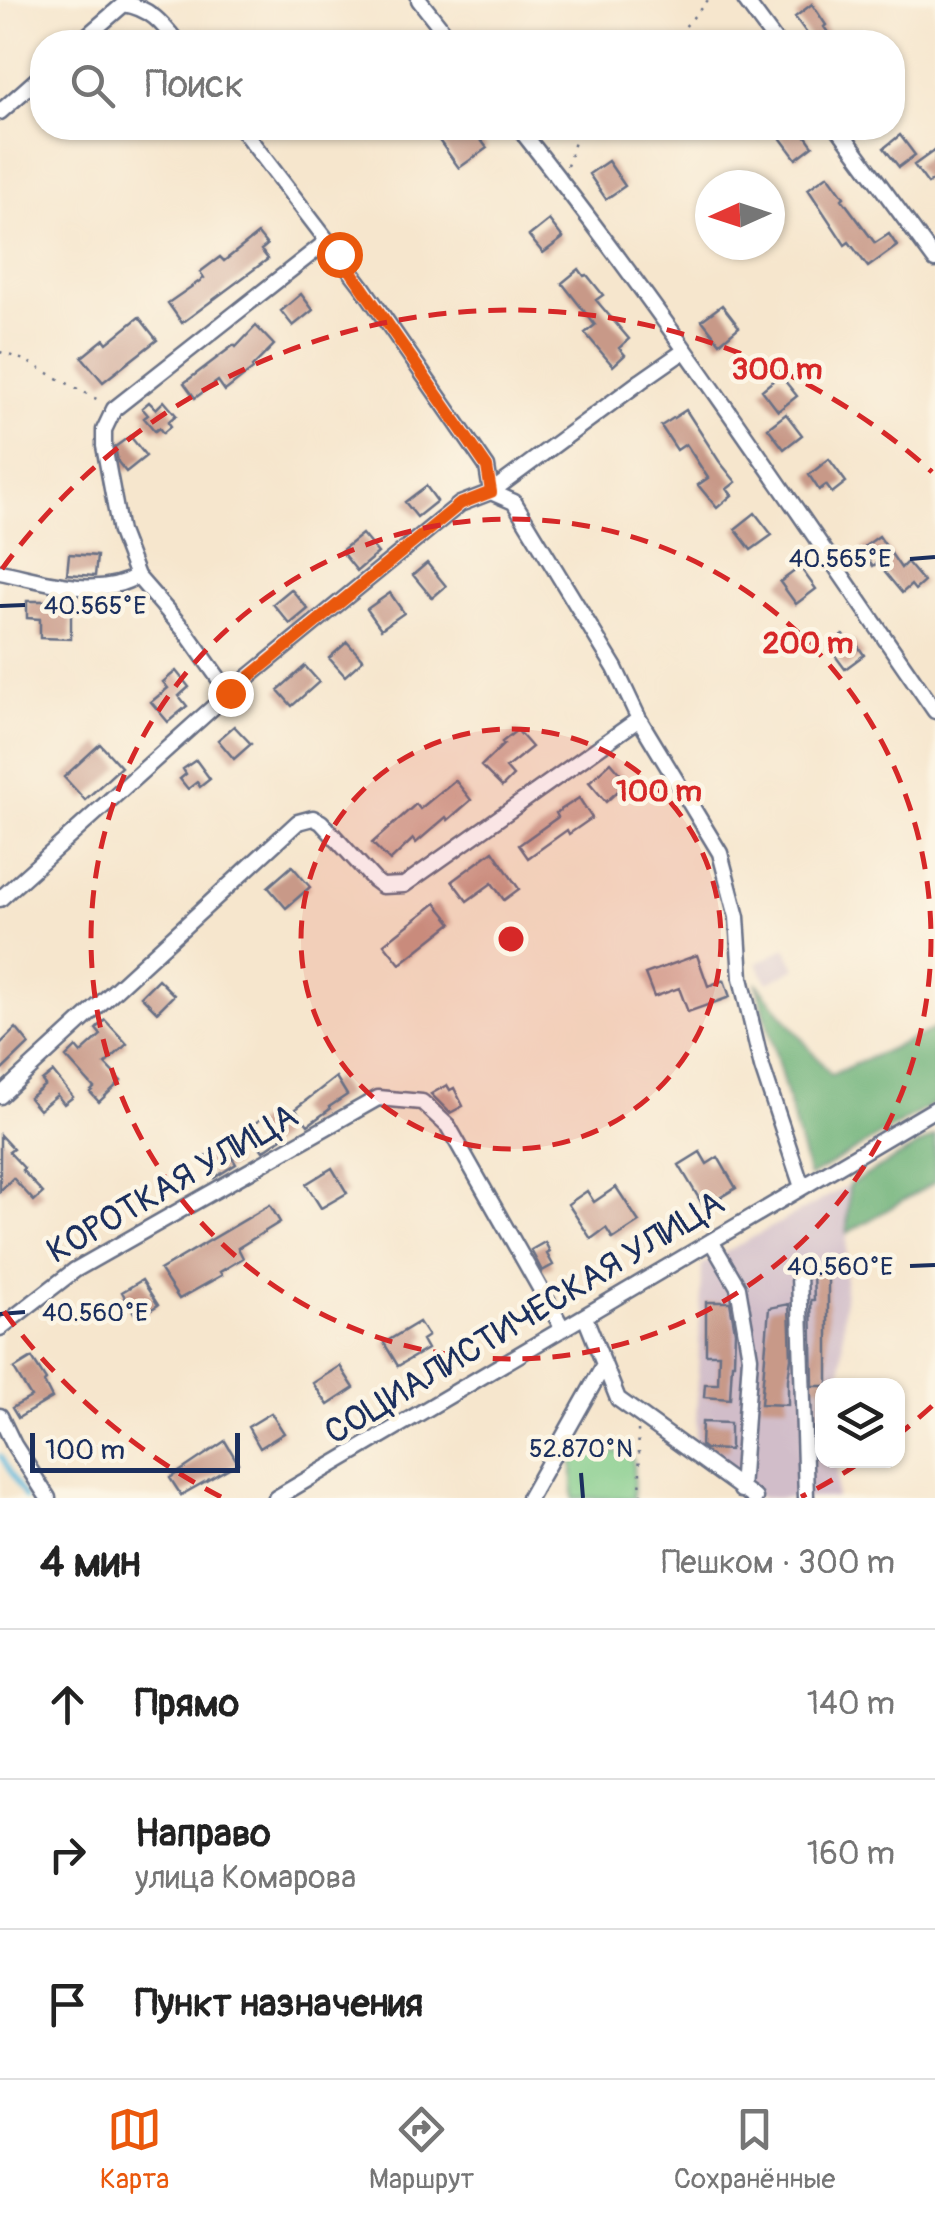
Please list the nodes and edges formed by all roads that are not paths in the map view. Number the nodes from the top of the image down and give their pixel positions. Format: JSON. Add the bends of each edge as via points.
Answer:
{"nodes":[{"id":1,"x":419,"y":0,"type":"edge"},
{"id":2,"x":745,"y":0,"type":"edge"},
{"id":3,"x":94,"y":30,"type":"edge"},
{"id":4,"x":168,"y":30,"type":"edge"},
{"id":5,"x":443,"y":30,"type":"edge"},
{"id":6,"x":767,"y":30,"type":"edge"},
{"id":7,"x":30,"y":86,"type":"edge"},
{"id":8,"x":0,"y":112,"type":"edge"},
{"id":9,"x":250,"y":140,"type":"edge"},
{"id":10,"x":528,"y":140,"type":"edge"},
{"id":11,"x":847,"y":140,"type":"edge"},
{"id":12,"x":326,"y":242,"type":"junction"},
{"id":13,"x":935,"y":260,"type":"edge"},
{"id":14,"x":684,"y":351,"type":"junction"},
{"id":15,"x":491,"y":492,"type":"junction"},
{"id":16,"x":0,"y":572,"type":"edge"},
{"id":17,"x":137,"y":576,"type":"junction"},
{"id":18,"x":230,"y":693,"type":"junction"},
{"id":19,"x":935,"y":711,"type":"edge"},
{"id":20,"x":639,"y":719,"type":"junction"},
{"id":21,"x":0,"y":900,"type":"edge"},
{"id":22,"x":0,"y":1096,"type":"edge"},
{"id":23,"x":935,"y":1110,"type":"edge"},
{"id":24,"x":802,"y":1188,"type":"junction"},
{"id":25,"x":710,"y":1241,"type":"junction"},
{"id":26,"x":798,"y":1274,"type":"dead end"},
{"id":27,"x":584,"y":1317,"type":"junction"},
{"id":28,"x":0,"y":1328,"type":"edge"},
{"id":29,"x":563,"y":1329,"type":"junction"},
{"id":30,"x":604,"y":1366,"type":"junction"},
{"id":31,"x":0,"y":1416,"type":"edge"},
{"id":32,"x":748,"y":1494,"type":"edge"},
{"id":33,"x":48,"y":1498,"type":"edge"},
{"id":34,"x":276,"y":1498,"type":"edge"},
{"id":35,"x":529,"y":1498,"type":"edge"},
{"id":36,"x":806,"y":1498,"type":"edge"}],
"edges":[{"from":1,"to":5,"type":"street"},
{"from":2,"to":6,"type":"street"},
{"from":3,"to":4,"type":"street","via":[[124,4],[150,12]]},
{"from":7,"to":8,"type":"street"},
{"from":9,"to":12,"type":"street"},
{"from":10,"to":14,"type":"street"},
{"from":11,"to":13,"type":"street"},
{"from":12,"to":15,"type":"street","via":[[487,467]]},
{"from":12,"to":17,"type":"street","via":[[114,409],[104,446],[120,532]]},
{"from":14,"to":15,"type":"street"},
{"from":14,"to":19,"type":"street"},
{"from":15,"to":18,"type":"street","via":[[460,504]]},
{"from":15,"to":20,"type":"street","via":[[514,502]]},
{"from":16,"to":17,"type":"street","via":[[75,586],[112,586]]},
{"from":17,"to":18,"type":"street"},
{"from":18,"to":21,"type":"street"},
{"from":20,"to":22,"type":"street","via":[[404,885],[382,886],[321,822],[298,822]]},
{"from":20,"to":24,"type":"street","via":[[720,853],[737,917],[740,978]]},
{"from":23,"to":24,"type":"street","name":"СОЦИАЛИСТИЧЕСКАЯ УЛИЦА"},
{"from":24,"to":25,"type":"street","name":"СОЦИАЛИСТИЧЕСКАЯ УЛИЦА"},
{"from":25,"to":27,"type":"street","name":"СОЦИАЛИСТИЧЕСКАЯ УЛИЦА"},
{"from":25,"to":32,"type":"street","via":[[738,1287],[750,1357]]},
{"from":26,"to":36,"type":"street"},
{"from":27,"to":29,"type":"street","name":"СОЦИАЛИСТИЧЕСКАЯ УЛИЦА"},
{"from":27,"to":30,"type":"street"},
{"from":28,"to":29,"type":"street","name":"КОРОТКАЯ УЛИЦА","via":[[76,1270],[378,1098],[422,1102],[448,1126]]},
{"from":29,"to":34,"type":"street","name":"СОЦИАЛИСТИЧЕСКАЯ УЛИЦА"},
{"from":30,"to":32,"type":"street","via":[[618,1399]]},
{"from":30,"to":35,"type":"street"},
{"from":31,"to":33,"type":"street"}]}
